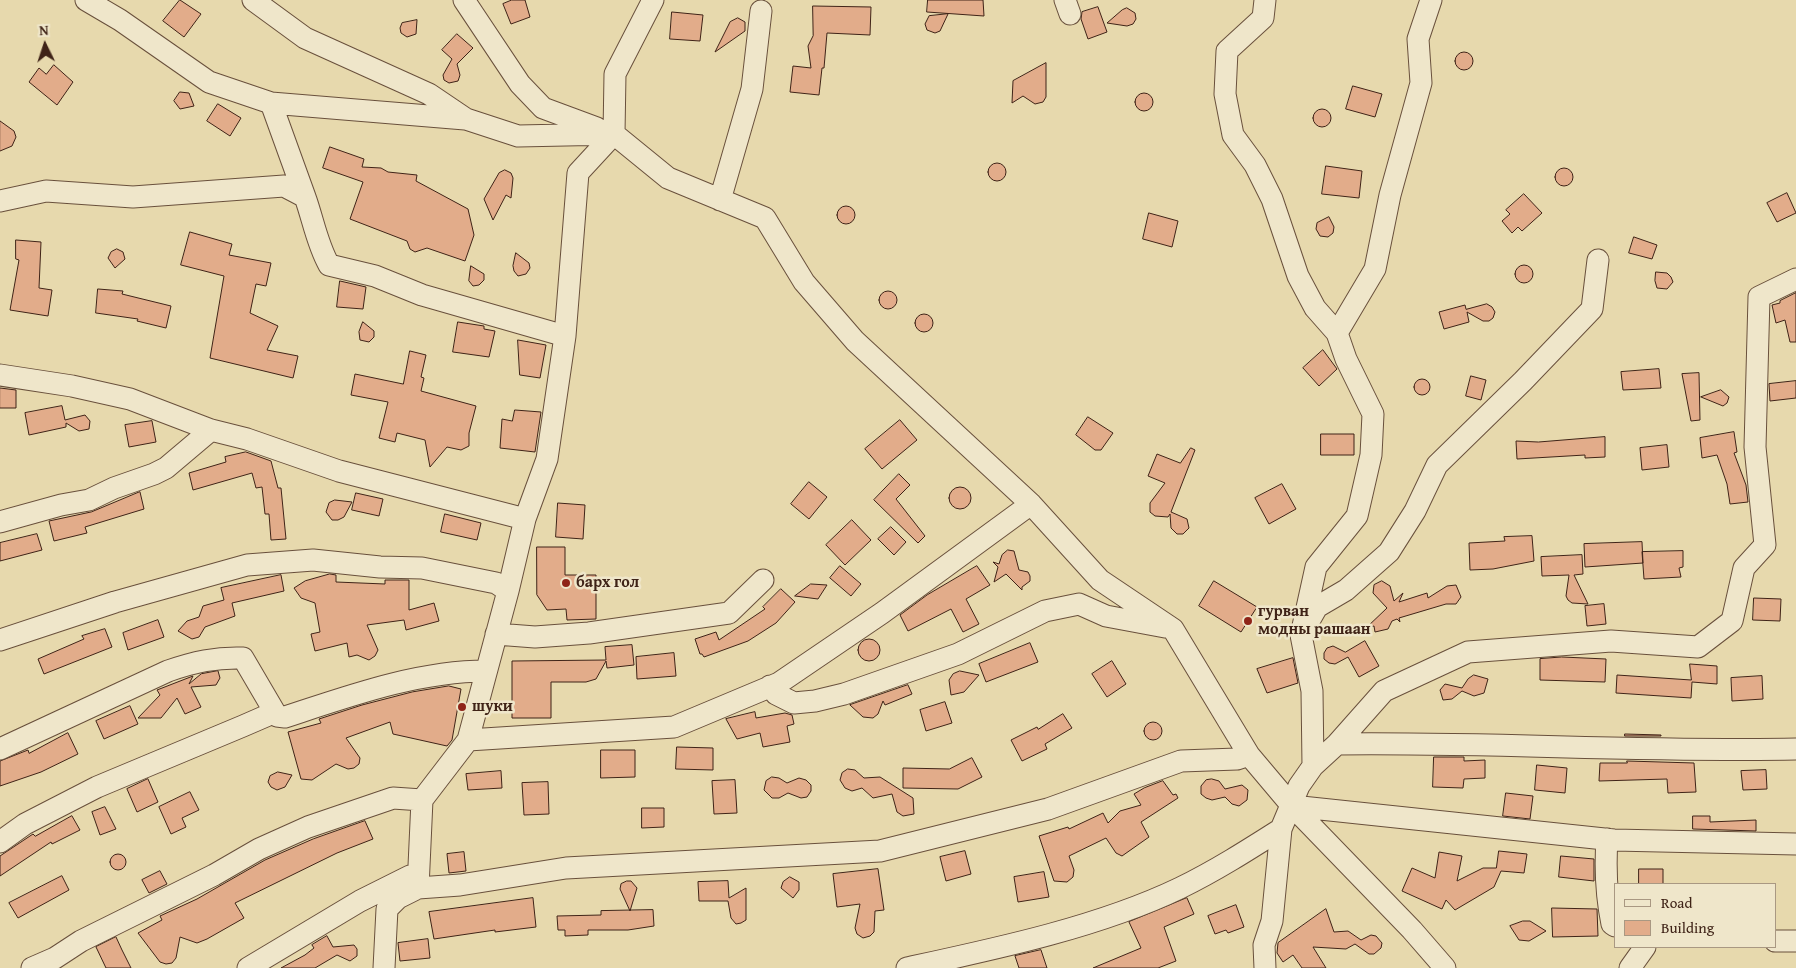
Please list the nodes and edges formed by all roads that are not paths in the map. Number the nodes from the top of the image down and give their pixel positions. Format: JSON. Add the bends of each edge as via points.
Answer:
{"nodes":[{"id":1,"x":86,"y":0,"type":"edge"},
{"id":2,"x":253,"y":0,"type":"edge"},
{"id":3,"x":464,"y":0,"type":"edge"},
{"id":4,"x":653,"y":0,"type":"edge"},
{"id":5,"x":1265,"y":0,"type":"edge"},
{"id":6,"x":1431,"y":0,"type":"edge"},
{"id":7,"x":761,"y":11,"type":"dead end"},
{"id":8,"x":271,"y":104,"type":"junction"},
{"id":9,"x":466,"y":120,"type":"junction"},
{"id":10,"x":614,"y":134,"type":"junction"},
{"id":11,"x":6,"y":195,"type":"edge"},
{"id":12,"x":305,"y":197,"type":"junction"},
{"id":13,"x":720,"y":200,"type":"junction"},
{"id":14,"x":1598,"y":260,"type":"dead end"},
{"id":15,"x":1796,"y":280,"type":"edge"},
{"id":16,"x":1337,"y":333,"type":"junction"},
{"id":17,"x":565,"y":336,"type":"junction"},
{"id":18,"x":0,"y":375,"type":"edge"},
{"id":19,"x":211,"y":430,"type":"junction"},
{"id":20,"x":1031,"y":504,"type":"junction"},
{"id":21,"x":525,"y":519,"type":"junction"},
{"id":22,"x":0,"y":522,"type":"edge"},
{"id":23,"x":763,"y":580,"type":"dead end"},
{"id":24,"x":508,"y":591,"type":"junction"},
{"id":25,"x":1172,"y":629,"type":"junction"},
{"id":26,"x":496,"y":634,"type":"junction"},
{"id":27,"x":1301,"y":636,"type":"junction"},
{"id":28,"x":0,"y":640,"type":"edge"},
{"id":29,"x":486,"y":671,"type":"junction"},
{"id":30,"x":770,"y":686,"type":"junction"},
{"id":31,"x":273,"y":710,"type":"junction"},
{"id":32,"x":468,"y":740,"type":"junction"},
{"id":33,"x":1337,"y":744,"type":"junction"},
{"id":34,"x":0,"y":749,"type":"edge"},
{"id":35,"x":1796,"y":749,"type":"edge"},
{"id":36,"x":1249,"y":754,"type":"junction"},
{"id":37,"x":1313,"y":766,"type":"junction"},
{"id":38,"x":422,"y":800,"type":"junction"},
{"id":39,"x":1292,"y":806,"type":"junction"},
{"id":40,"x":1281,"y":829,"type":"junction"},
{"id":41,"x":1607,"y":839,"type":"junction"},
{"id":42,"x":0,"y":842,"type":"edge"},
{"id":43,"x":1796,"y":844,"type":"edge"},
{"id":44,"x":419,"y":878,"type":"junction"},
{"id":45,"x":1614,"y":925,"type":"edge"},
{"id":46,"x":1776,"y":941,"type":"edge"},
{"id":47,"x":1796,"y":941,"type":"edge"},
{"id":48,"x":1644,"y":948,"type":"edge"},
{"id":49,"x":32,"y":968,"type":"edge"},
{"id":50,"x":248,"y":968,"type":"edge"},
{"id":51,"x":384,"y":968,"type":"edge"},
{"id":52,"x":908,"y":968,"type":"edge"},
{"id":53,"x":1265,"y":968,"type":"edge"},
{"id":54,"x":1445,"y":968,"type":"edge"},
{"id":55,"x":1630,"y":968,"type":"edge"}],
"edges":[{"from":1,"to":8,"type":"street","via":[[209,82]]},
{"from":2,"to":9,"type":"street","via":[[305,38],[429,94]]},
{"from":3,"to":10,"type":"street","via":[[520,84],[543,108]]},
{"from":4,"to":10,"type":"street","via":[[615,74]]},
{"from":5,"to":16,"type":"street","via":[[1263,18],[1227,51],[1225,94],[1233,135],[1255,165],[1272,199],[1291,258],[1311,300]]},
{"from":6,"to":16,"type":"street","via":[[1418,39],[1421,83],[1390,195],[1375,269]]},
{"from":7,"to":13,"type":"street","via":[[752,89]]},
{"from":8,"to":9,"type":"street"},
{"from":8,"to":12,"type":"street"},
{"from":9,"to":10,"type":"street","via":[[518,136]]},
{"from":10,"to":13,"type":"street","via":[[668,178]]},
{"from":10,"to":17,"type":"street","via":[[578,173]]},
{"from":11,"to":12,"type":"street","via":[[46,191],[133,196],[284,186]]},
{"from":12,"to":17,"type":"street","via":[[329,265]]},
{"from":13,"to":20,"type":"street","via":[[765,218],[804,282],[855,341]]},
{"from":14,"to":27,"type":"street","via":[[1592,310],[1437,465],[1415,512],[1389,552],[1346,590],[1317,607]]},
{"from":15,"to":33,"type":"street","via":[[1759,296],[1755,447],[1764,545],[1744,568],[1732,621],[1698,647],[1612,641],[1468,652],[1384,691]]},
{"from":16,"to":27,"type":"street","via":[[1373,414],[1371,455],[1357,516],[1316,568]]},
{"from":17,"to":21,"type":"street","via":[[547,459]]},
{"from":18,"to":19,"type":"street","via":[[72,386],[130,400]]},
{"from":19,"to":21,"type":"street","via":[[248,439],[339,471]]},
{"from":19,"to":22,"type":"street","via":[[166,468],[154,474],[89,500],[61,504]]},
{"from":20,"to":25,"type":"street","via":[[1100,580]]},
{"from":20,"to":30,"type":"street","via":[[882,613]]},
{"from":21,"to":24,"type":"street"},
{"from":23,"to":26,"type":"street","via":[[729,612],[589,633],[535,637]]},
{"from":24,"to":26,"type":"street"},
{"from":24,"to":28,"type":"street","via":[[496,583],[422,568],[313,560],[248,565],[115,602]]},
{"from":25,"to":30,"type":"street","via":[[1106,616],[1079,604],[1045,610],[958,654],[844,694],[794,703],[776,694]]},
{"from":25,"to":36,"type":"street"},
{"from":26,"to":29,"type":"street"},
{"from":27,"to":37,"type":"street","via":[[1312,691]]},
{"from":29,"to":31,"type":"street","via":[[459,671],[405,682],[285,717],[277,716]]},
{"from":29,"to":32,"type":"street"},
{"from":30,"to":32,"type":"street","via":[[674,727]]},
{"from":31,"to":34,"type":"street","via":[[243,658],[195,661]]},
{"from":31,"to":42,"type":"street","via":[[266,716],[97,787],[25,824]]},
{"from":32,"to":38,"type":"street"},
{"from":33,"to":35,"type":"street"},
{"from":33,"to":37,"type":"street"},
{"from":36,"to":39,"type":"street"},
{"from":36,"to":44,"type":"street","via":[[1237,759],[1181,761],[1048,809],[880,851],[566,868],[460,885]]},
{"from":37,"to":39,"type":"street","via":[[1299,786]]},
{"from":38,"to":44,"type":"street"},
{"from":38,"to":49,"type":"street","via":[[393,798],[308,827],[259,849]]},
{"from":39,"to":40,"type":"street"},
{"from":39,"to":41,"type":"street"},
{"from":39,"to":54,"type":"street"},
{"from":40,"to":52,"type":"street","via":[[1226,864],[1178,889],[1129,908],[1002,947]]},
{"from":40,"to":53,"type":"street","via":[[1272,921],[1264,945]]},
{"from":41,"to":43,"type":"street"},
{"from":41,"to":45,"type":"street","via":[[1607,898]]},
{"from":44,"to":50,"type":"street","via":[[360,901]]},
{"from":44,"to":51,"type":"street","via":[[387,910]]},
{"from":46,"to":47,"type":"street"},
{"from":48,"to":55,"type":"street"}]}
